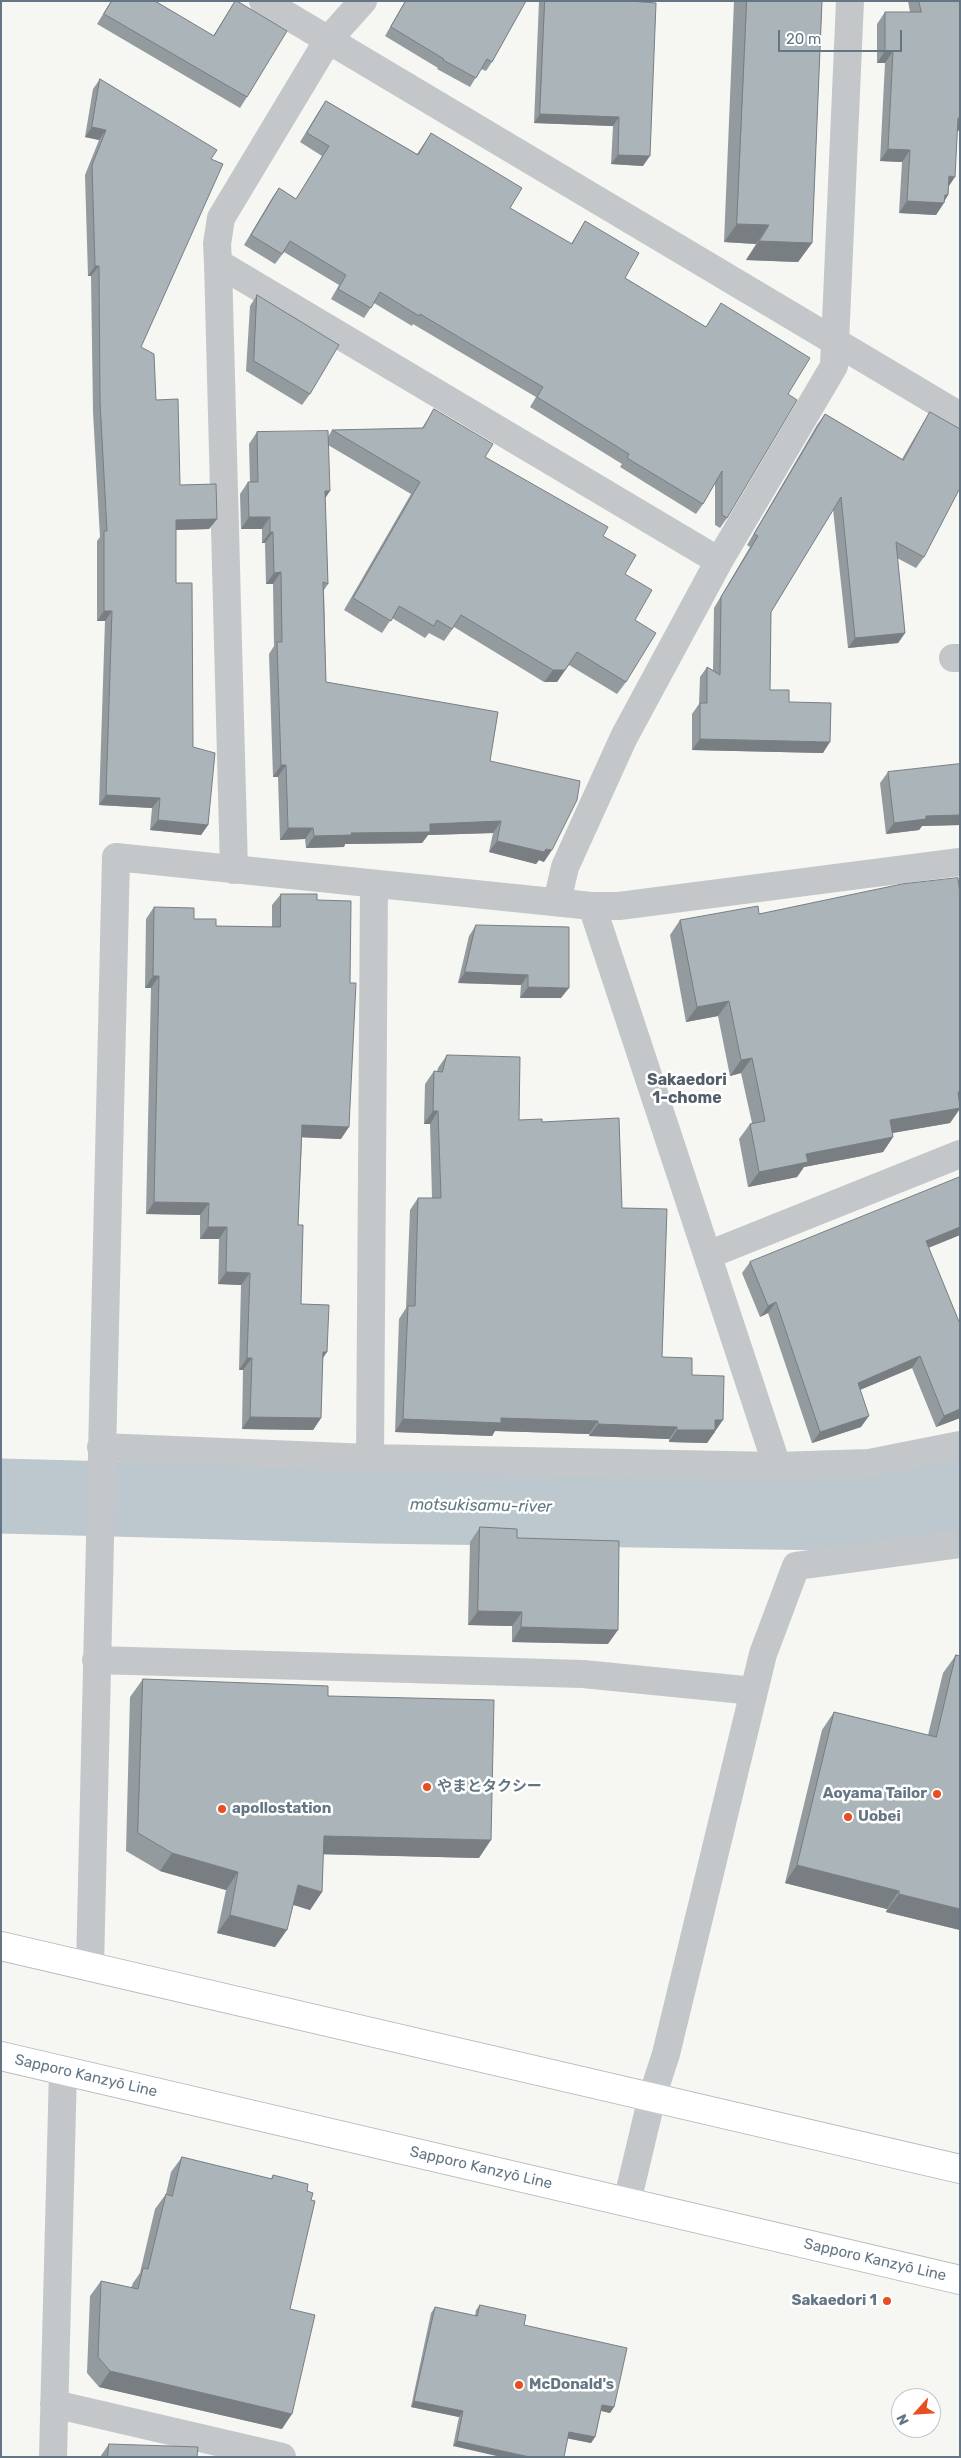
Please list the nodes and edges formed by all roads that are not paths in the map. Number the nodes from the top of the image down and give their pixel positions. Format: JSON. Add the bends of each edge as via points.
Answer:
{"nodes":[{"id":1,"x":263,"y":1,"type":"edge"},
{"id":2,"x":364,"y":1,"type":"edge"},
{"id":3,"x":850,"y":1,"type":"edge"},
{"id":4,"x":328,"y":40,"type":"junction"},
{"id":5,"x":218,"y":262,"type":"junction"},
{"id":6,"x":836,"y":344,"type":"junction"},
{"id":7,"x":960,"y":416,"type":"edge"},
{"id":8,"x":719,"y":561,"type":"junction"},
{"id":9,"x":960,"y":862,"type":"edge"},
{"id":10,"x":234,"y":870,"type":"junction"},
{"id":11,"x":374,"y":885,"type":"junction"},
{"id":12,"x":557,"y":902,"type":"junction"},
{"id":13,"x":592,"y":906,"type":"junction"},
{"id":14,"x":960,"y":1154,"type":"edge"},
{"id":15,"x":708,"y":1255,"type":"junction"},
{"id":16,"x":960,"y":1445,"type":"edge"},
{"id":17,"x":370,"y":1458,"type":"junction"},
{"id":18,"x":101,"y":1459,"type":"junction"},
{"id":19,"x":777,"y":1466,"type":"junction"},
{"id":20,"x":960,"y":1544,"type":"edge"},
{"id":21,"x":96,"y":1660,"type":"junction"},
{"id":22,"x":754,"y":1691,"type":"junction"},
{"id":23,"x":1,"y":1946,"type":"edge"},
{"id":24,"x":90,"y":1967,"type":"junction"},
{"id":25,"x":1,"y":2056,"type":"edge"},
{"id":26,"x":63,"y":2070,"type":"junction"},
{"id":27,"x":652,"y":2097,"type":"junction"},
{"id":28,"x":960,"y":2169,"type":"edge"},
{"id":29,"x":627,"y":2202,"type":"junction"},
{"id":30,"x":960,"y":2280,"type":"edge"},
{"id":31,"x":54,"y":2404,"type":"junction"},
{"id":32,"x":53,"y":2457,"type":"edge"},
{"id":33,"x":282,"y":2457,"type":"edge"}],
"edges":[{"from":1,"to":4,"type":"street"},
{"from":2,"to":4,"type":"street"},
{"from":3,"to":6,"type":"street"},
{"from":4,"to":5,"type":"street","via":[[221,218]]},
{"from":4,"to":6,"type":"street"},
{"from":5,"to":8,"type":"street"},
{"from":5,"to":10,"type":"street"},
{"from":6,"to":7,"type":"street"},
{"from":6,"to":8,"type":"street","via":[[834,366]]},
{"from":8,"to":12,"type":"street","via":[[624,737],[565,867]]},
{"from":9,"to":13,"type":"street","via":[[619,906]]},
{"from":10,"to":11,"type":"street"},
{"from":10,"to":18,"type":"street","via":[[116,857]]},
{"from":11,"to":12,"type":"street"},
{"from":11,"to":17,"type":"street"},
{"from":12,"to":13,"type":"street"},
{"from":13,"to":15,"type":"street"},
{"from":14,"to":15,"type":"street"},
{"from":15,"to":19,"type":"street"},
{"from":16,"to":19,"type":"street","via":[[869,1463]]},
{"from":17,"to":18,"type":"street"},
{"from":17,"to":19,"type":"street"},
{"from":18,"to":21,"type":"street"},
{"from":20,"to":22,"type":"street","via":[[796,1566]]},
{"from":21,"to":22,"type":"street","via":[[583,1674]]},
{"from":21,"to":24,"type":"street"},
{"from":22,"to":27,"type":"street","via":[[666,2054]]},
{"from":23,"to":24,"type":"main road"},
{"from":24,"to":27,"type":"main road"},
{"from":25,"to":26,"type":"main road","name":"Sapporo Kanzyō Line"},
{"from":26,"to":29,"type":"main road","name":"Sapporo Kanzyō Line"},
{"from":26,"to":31,"type":"street"},
{"from":27,"to":28,"type":"main road"},
{"from":27,"to":29,"type":"street"},
{"from":29,"to":30,"type":"main road","name":"Sapporo Kanzyō Line"},
{"from":31,"to":32,"type":"street"},
{"from":31,"to":33,"type":"street"}]}
